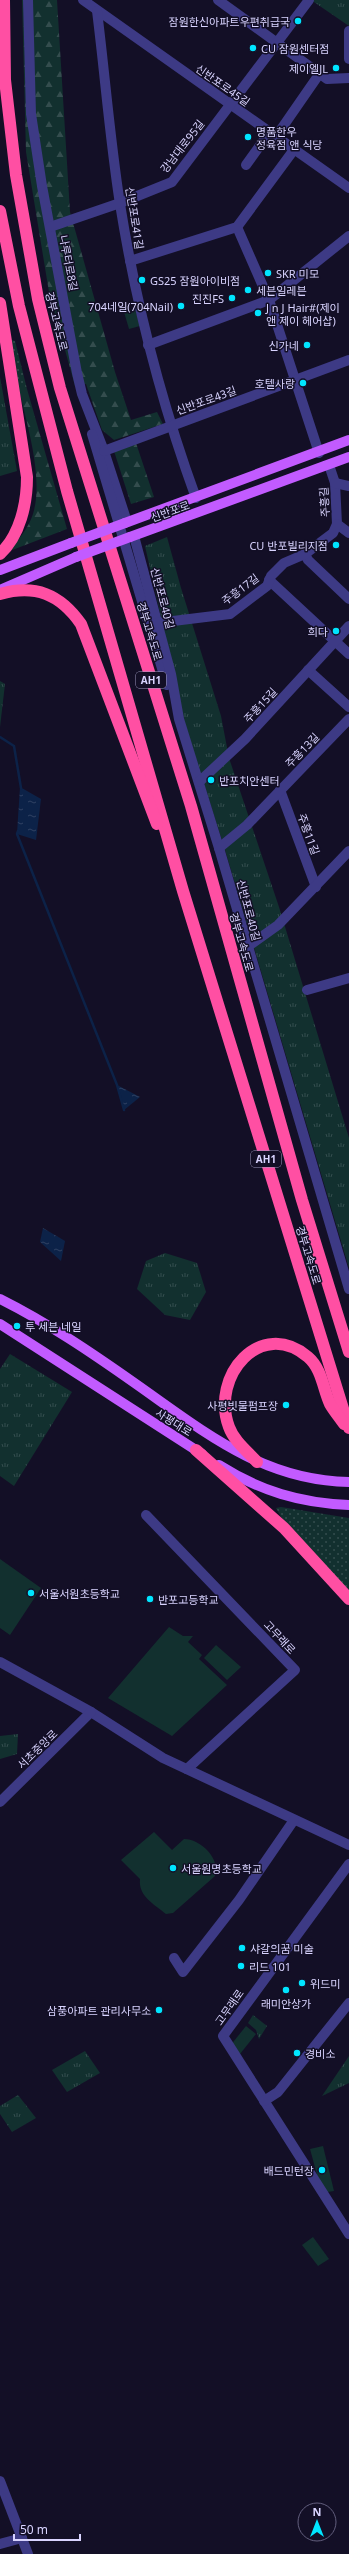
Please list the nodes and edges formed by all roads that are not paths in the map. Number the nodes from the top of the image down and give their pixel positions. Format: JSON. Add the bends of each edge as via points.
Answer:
{"nodes":[{"id":1,"x":4,"y":0,"type":"edge"},
{"id":2,"x":28,"y":0,"type":"edge"},
{"id":3,"x":83,"y":0,"type":"edge"},
{"id":4,"x":218,"y":0,"type":"edge"},
{"id":5,"x":309,"y":0,"type":"edge"},
{"id":6,"x":97,"y":11,"type":"junction"},
{"id":7,"x":349,"y":33,"type":"edge"},
{"id":8,"x":276,"y":42,"type":"junction"},
{"id":9,"x":349,"y":59,"type":"edge"},
{"id":10,"x":320,"y":74,"type":"junction"},
{"id":11,"x":349,"y":78,"type":"edge"},
{"id":12,"x":230,"y":104,"type":"junction"},
{"id":13,"x":272,"y":135,"type":"junction"},
{"id":14,"x":293,"y":151,"type":"junction"},
{"id":15,"x":246,"y":165,"type":"dead end"},
{"id":16,"x":349,"y":188,"type":"edge"},
{"id":17,"x":120,"y":203,"type":"junction"},
{"id":18,"x":0,"y":211,"type":"edge"},
{"id":19,"x":50,"y":227,"type":"junction"},
{"id":20,"x":237,"y":227,"type":"junction"},
{"id":21,"x":349,"y":236,"type":"edge"},
{"id":22,"x":130,"y":261,"type":"junction"},
{"id":23,"x":269,"y":300,"type":"junction"},
{"id":24,"x":0,"y":303,"type":"edge"},
{"id":25,"x":148,"y":345,"type":"junction"},
{"id":26,"x":349,"y":360,"type":"edge"},
{"id":27,"x":295,"y":380,"type":"junction"},
{"id":28,"x":88,"y":404,"type":"junction"},
{"id":29,"x":170,"y":425,"type":"junction"},
{"id":30,"x":349,"y":440,"type":"edge"},
{"id":31,"x":104,"y":450,"type":"junction"},
{"id":32,"x":319,"y":453,"type":"junction"},
{"id":33,"x":349,"y":457,"type":"edge"},
{"id":34,"x":329,"y":465,"type":"junction"},
{"id":35,"x":335,"y":483,"type":"junction"},
{"id":36,"x":349,"y":486,"type":"edge"},
{"id":37,"x":196,"y":498,"type":"junction"},
{"id":38,"x":126,"y":523,"type":"junction"},
{"id":39,"x":337,"y":524,"type":"junction"},
{"id":40,"x":349,"y":533,"type":"edge"},
{"id":41,"x":132,"y":536,"type":"junction"},
{"id":42,"x":0,"y":554,"type":"edge"},
{"id":43,"x":305,"y":554,"type":"junction"},
{"id":44,"x":0,"y":570,"type":"edge"},
{"id":45,"x":270,"y":580,"type":"junction"},
{"id":46,"x":0,"y":590,"type":"edge"},
{"id":47,"x":0,"y":594,"type":"edge"},
{"id":48,"x":349,"y":599,"type":"edge"},
{"id":49,"x":157,"y":622,"type":"junction"},
{"id":50,"x":349,"y":626,"type":"edge"},
{"id":51,"x":335,"y":641,"type":"junction"},
{"id":52,"x":349,"y":654,"type":"edge"},
{"id":53,"x":308,"y":670,"type":"junction"},
{"id":54,"x":349,"y":707,"type":"edge"},
{"id":55,"x":179,"y":719,"type":"junction"},
{"id":56,"x":349,"y":719,"type":"edge"},
{"id":57,"x":199,"y":782,"type":"junction"},
{"id":58,"x":280,"y":790,"type":"junction"},
{"id":59,"x":219,"y":848,"type":"junction"},
{"id":60,"x":349,"y":851,"type":"edge"},
{"id":61,"x":316,"y":887,"type":"junction"},
{"id":62,"x":183,"y":891,"type":"junction"},
{"id":63,"x":247,"y":947,"type":"junction"},
{"id":64,"x":349,"y":978,"type":"edge"},
{"id":65,"x":307,"y":990,"type":"dead end"},
{"id":66,"x":346,"y":1270,"type":"edge"},
{"id":67,"x":349,"y":1289,"type":"edge"},
{"id":68,"x":0,"y":1299,"type":"edge"},
{"id":69,"x":0,"y":1324,"type":"edge"},
{"id":70,"x":349,"y":1352,"type":"edge"},
{"id":71,"x":349,"y":1429,"type":"edge"},
{"id":72,"x":196,"y":1450,"type":"junction"},
{"id":73,"x":257,"y":1462,"type":"junction"},
{"id":74,"x":349,"y":1482,"type":"edge"},
{"id":75,"x":349,"y":1505,"type":"edge"},
{"id":76,"x":146,"y":1515,"type":"dead end"},
{"id":77,"x":349,"y":1599,"type":"edge"},
{"id":78,"x":0,"y":1662,"type":"edge"},
{"id":79,"x":91,"y":1712,"type":"junction"},
{"id":80,"x":187,"y":1769,"type":"junction"},
{"id":81,"x":0,"y":1802,"type":"edge"},
{"id":82,"x":294,"y":1820,"type":"junction"},
{"id":83,"x":349,"y":1845,"type":"edge"},
{"id":84,"x":349,"y":1864,"type":"edge"},
{"id":85,"x":174,"y":1958,"type":"dead end"},
{"id":86,"x":349,"y":2003,"type":"edge"},
{"id":87,"x":264,"y":2101,"type":"junction"},
{"id":88,"x":349,"y":2234,"type":"edge"},
{"id":89,"x":0,"y":2481,"type":"edge"},
{"id":90,"x":22,"y":2538,"type":"junction"},
{"id":91,"x":0,"y":2544,"type":"edge"},
{"id":92,"x":28,"y":2554,"type":"edge"}],
"edges":[{"from":1,"to":70,"type":"highway","name":"경부고속도로","number":"AH1","via":[[5,80],[17,181],[38,299],[60,388],[191,806],[300,1192]]},
{"from":2,"to":19,"type":"street","name":"나루터로8길","via":[[31,114]]},
{"from":3,"to":6,"type":"street","name":"신반포로45길"},
{"from":4,"to":8,"type":"street"},
{"from":5,"to":8,"type":"street","name":"강남대로95길"},
{"from":6,"to":12,"type":"street","name":"신반포로45길"},
{"from":6,"to":17,"type":"street","name":"신반포로41길"},
{"from":7,"to":9,"type":"street"},
{"from":8,"to":10,"type":"street"},
{"from":8,"to":12,"type":"street","name":"강남대로95길"},
{"from":10,"to":11,"type":"street","via":[[328,79]]},
{"from":10,"to":13,"type":"street"},
{"from":12,"to":13,"type":"street","name":"신반포로45길"},
{"from":12,"to":17,"type":"street","name":"강남대로95길","via":[[172,182]]},
{"from":13,"to":14,"type":"street","name":"신반포로45길"},
{"from":13,"to":15,"type":"street"},
{"from":14,"to":16,"type":"street","name":"신반포로45길"},
{"from":14,"to":20,"type":"street"},
{"from":17,"to":19,"type":"street","name":"강남대로95길"},
{"from":17,"to":22,"type":"street","name":"신반포로41길"},
{"from":18,"to":62,"type":"highway","name":"경부고속도로","number":"AH1","via":[[19,306],[48,423]]},
{"from":19,"to":28,"type":"street","name":"나루터로8길","via":[[82,394]]},
{"from":20,"to":22,"type":"street"},
{"from":20,"to":23,"type":"street"},
{"from":21,"to":23,"type":"street"},
{"from":22,"to":25,"type":"street","name":"신반포로41길"},
{"from":23,"to":25,"type":"street"},
{"from":23,"to":27,"type":"street"},
{"from":24,"to":42,"type":"highway","via":[[27,477],[26,497],[21,516],[14,535]]},
{"from":25,"to":29,"type":"street","name":"신반포로41길"},
{"from":26,"to":27,"type":"street"},
{"from":27,"to":29,"type":"street","name":"신반포로43길"},
{"from":27,"to":32,"type":"street"},
{"from":28,"to":31,"type":"street","name":"나루터로8길"},
{"from":28,"to":55,"type":"street","via":[[88,421]]},
{"from":29,"to":31,"type":"street"},
{"from":29,"to":37,"type":"street","name":"신반포로41길"},
{"from":30,"to":32,"type":"main road","name":"신반포로"},
{"from":31,"to":38,"type":"street","name":"나루터로8길"},
{"from":32,"to":37,"type":"main road","name":"신반포로"},
{"from":33,"to":34,"type":"main road","name":"신반포로"},
{"from":34,"to":35,"type":"street","name":"주흥길"},
{"from":34,"to":41,"type":"main road","name":"신반포로"},
{"from":35,"to":36,"type":"street"},
{"from":35,"to":39,"type":"street","name":"주흥길"},
{"from":37,"to":38,"type":"main road","name":"신반포로"},
{"from":38,"to":44,"type":"main road","name":"신반포로","bridge":true},
{"from":39,"to":40,"type":"street","name":"주흥길"},
{"from":39,"to":43,"type":"street","name":"주흥17길","via":[[333,532]]},
{"from":41,"to":46,"type":"main road","name":"신반포로","bridge":true},
{"from":41,"to":49,"type":"street","name":"신반포로40길"},
{"from":43,"to":45,"type":"street","name":"주흥17길","via":[[284,563]]},
{"from":43,"to":48,"type":"street","via":[[308,560]]},
{"from":45,"to":49,"type":"street","name":"주흥17길","via":[[267,586],[230,614]]},
{"from":45,"to":51,"type":"street"},
{"from":47,"to":62,"type":"highway","via":[[25,589],[40,591],[61,603],[81,624]]},
{"from":49,"to":55,"type":"street","name":"신반포로40길","via":[[171,674]]},
{"from":50,"to":51,"type":"street","name":"주흥15길"},
{"from":51,"to":52,"type":"street"},
{"from":51,"to":53,"type":"street","name":"주흥15길"},
{"from":53,"to":54,"type":"street"},
{"from":53,"to":57,"type":"street","name":"주흥15길","via":[[245,739]]},
{"from":55,"to":57,"type":"street","name":"신반포로40길"},
{"from":56,"to":58,"type":"street","name":"주흥13길"},
{"from":57,"to":59,"type":"street","name":"신반포로40길"},
{"from":58,"to":59,"type":"street","name":"주흥13길","via":[[247,825]]},
{"from":58,"to":61,"type":"street","name":"주흥11길"},
{"from":59,"to":63,"type":"street","name":"신반포로40길"},
{"from":60,"to":61,"type":"street"},
{"from":61,"to":63,"type":"street","via":[[278,925]]},
{"from":62,"to":71,"type":"highway","name":"경부고속도로","number":"AH1"},
{"from":63,"to":66,"type":"street","name":"신반포로40길"},
{"from":64,"to":65,"type":"street"},
{"from":66,"to":67,"type":"street","name":"신반포로40길"},
{"from":68,"to":73,"type":"main road","via":[[66,1336],[216,1439]]},
{"from":69,"to":72,"type":"main road","name":"사평대로"},
{"from":71,"to":73,"type":"highway","via":[[331,1405],[321,1378],[310,1359],[285,1346],[260,1347],[242,1359],[232,1371],[226,1384],[225,1402],[229,1428]]},
{"from":72,"to":75,"type":"main road","name":"사평대로","via":[[237,1477],[268,1492],[307,1502]]},
{"from":72,"to":77,"type":"highway","via":[[284,1528]]},
{"from":73,"to":74,"type":"main road","via":[[305,1478]]},
{"from":76,"to":80,"type":"street","name":"고무래로","via":[[295,1670]]},
{"from":78,"to":79,"type":"street"},
{"from":79,"to":80,"type":"street","via":[[163,1758]]},
{"from":79,"to":81,"type":"street","name":"서초중앙로"},
{"from":80,"to":82,"type":"street"},
{"from":82,"to":83,"type":"street"},
{"from":82,"to":85,"type":"street","via":[[239,1900],[184,1972]]},
{"from":84,"to":87,"type":"street","name":"고무래로","via":[[223,2036]]},
{"from":86,"to":87,"type":"street","via":[[278,2092]]},
{"from":87,"to":88,"type":"street"},
{"from":89,"to":90,"type":"street"},
{"from":90,"to":91,"type":"street"},
{"from":90,"to":92,"type":"street"}]}
